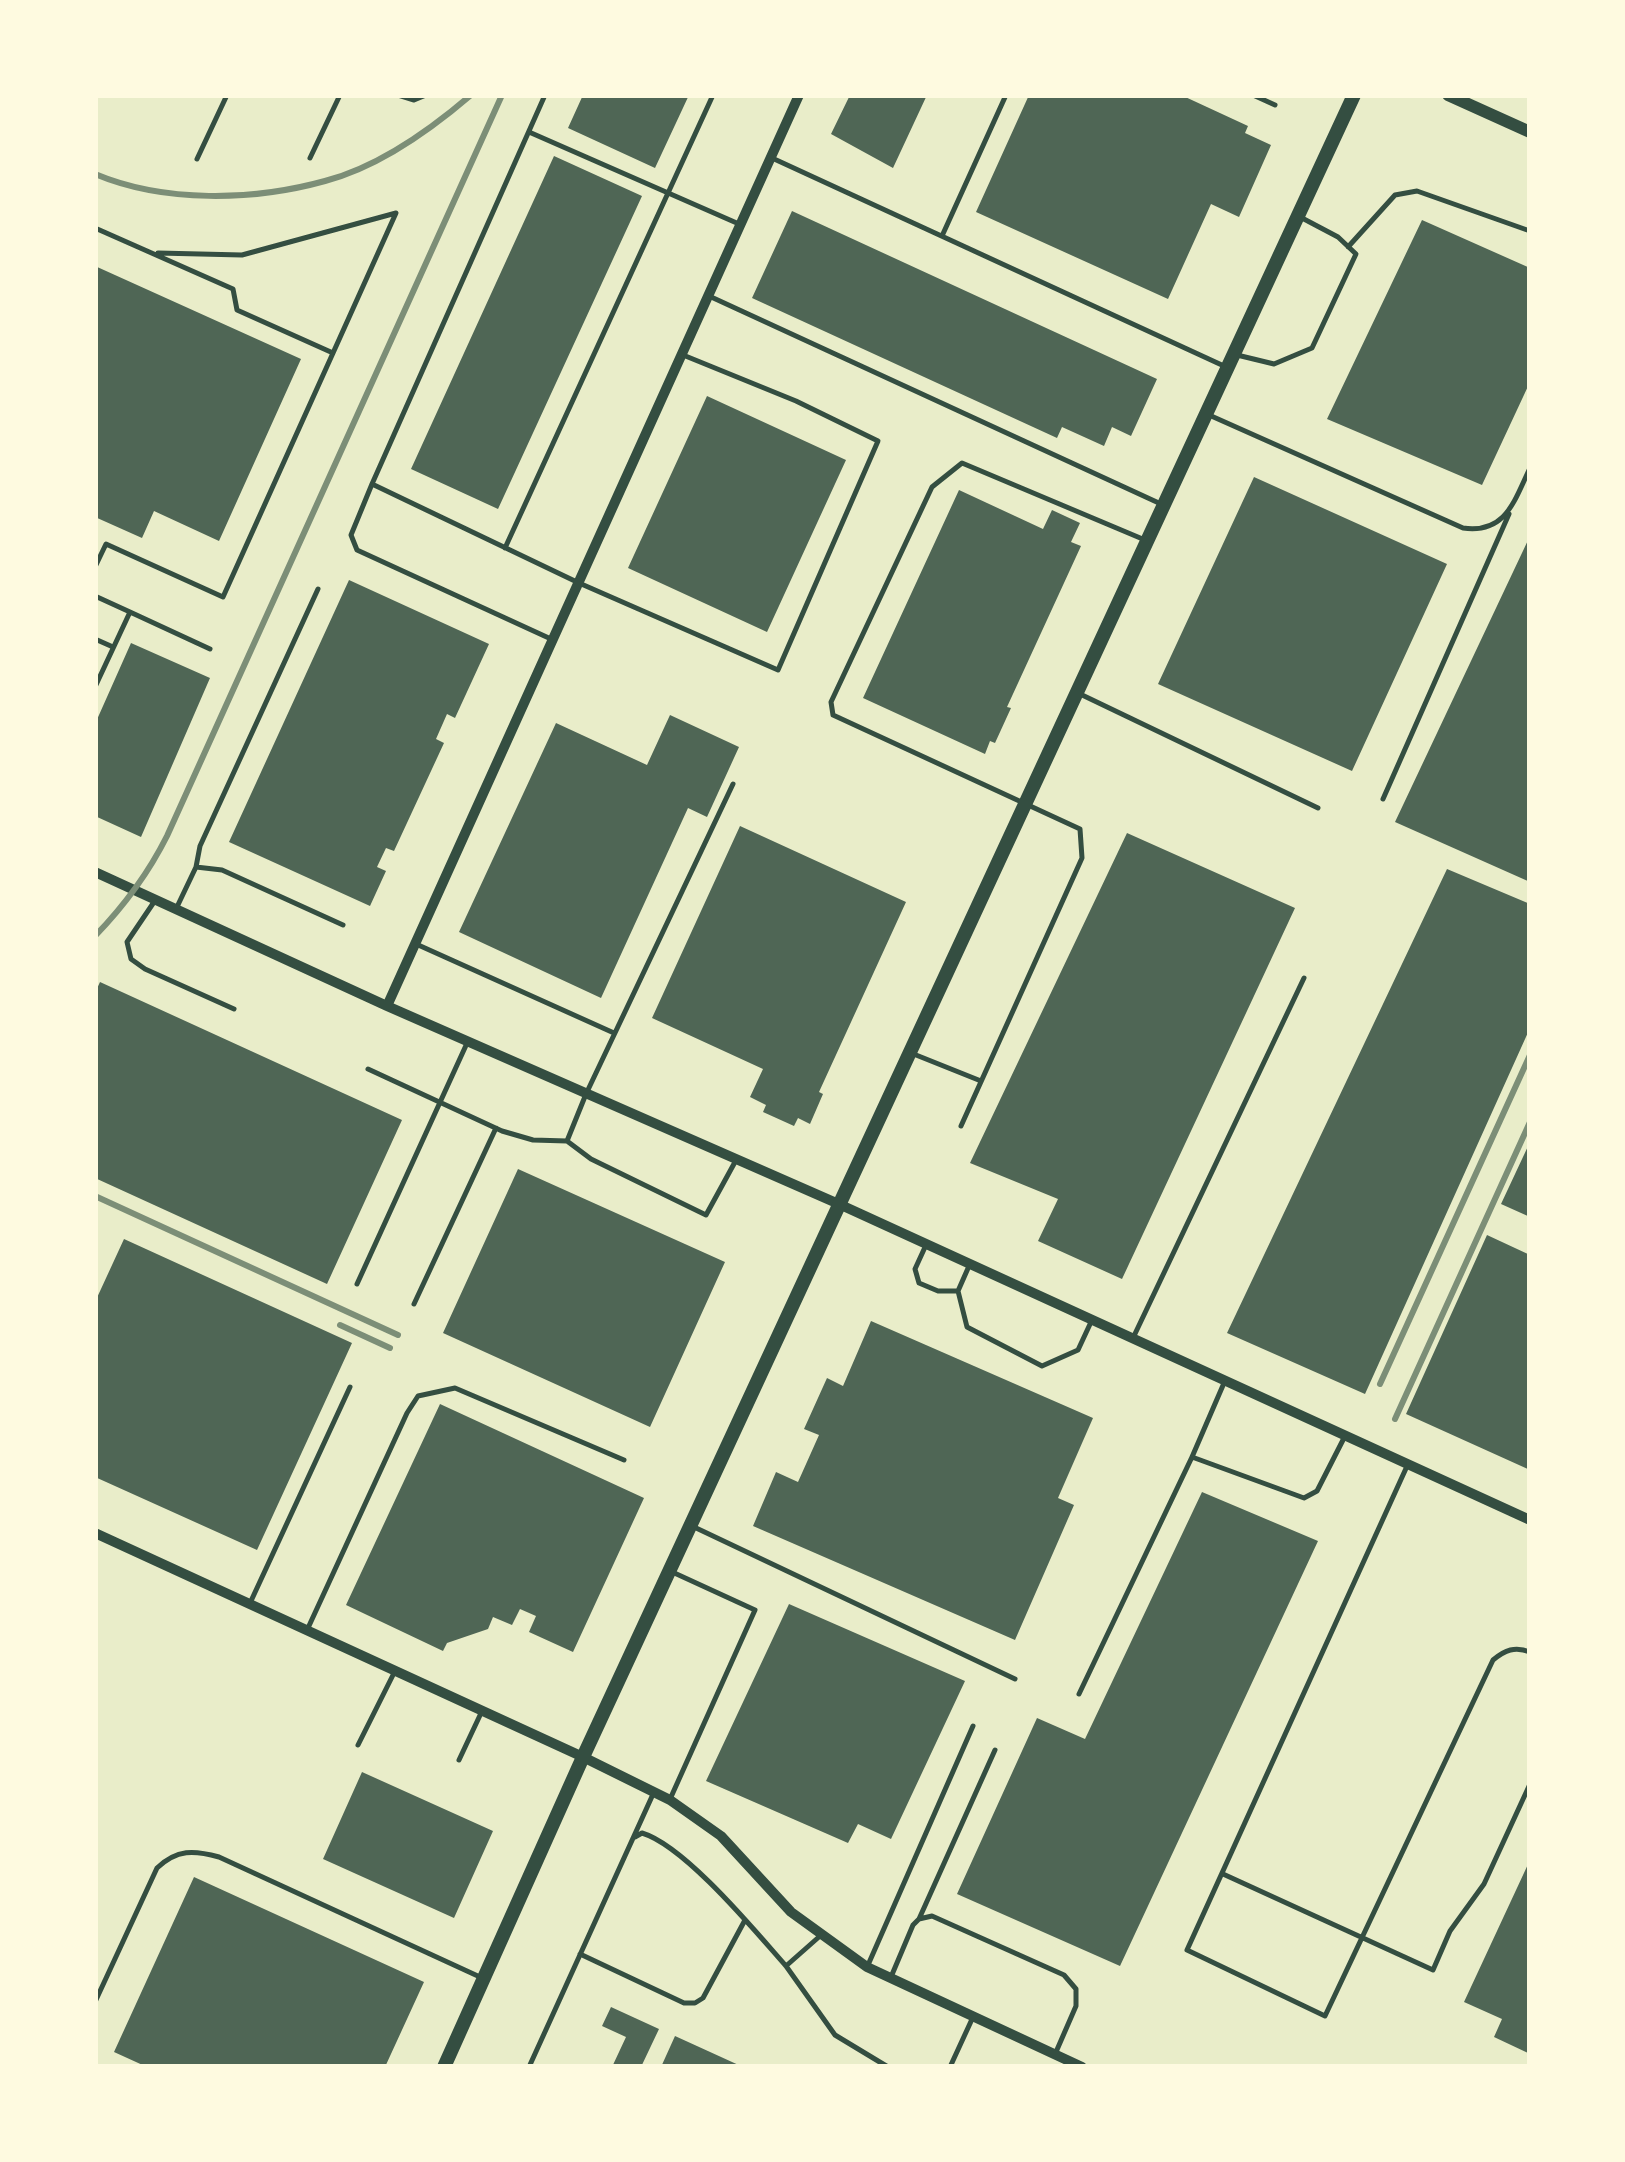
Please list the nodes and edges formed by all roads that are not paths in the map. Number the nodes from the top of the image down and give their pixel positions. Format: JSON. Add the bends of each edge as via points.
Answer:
{"nodes":[{"id":1,"x":227,"y":95,"type":"edge"},
{"id":2,"x":340,"y":95,"type":"edge"},
{"id":3,"x":398,"y":95,"type":"edge"},
{"id":4,"x":426,"y":95,"type":"edge"},
{"id":5,"x":545,"y":95,"type":"edge"},
{"id":6,"x":713,"y":95,"type":"edge"},
{"id":7,"x":799,"y":95,"type":"edge"},
{"id":8,"x":1006,"y":95,"type":"edge"},
{"id":9,"x":1252,"y":95,"type":"edge"},
{"id":10,"x":1354,"y":95,"type":"edge"},
{"id":11,"x":1448,"y":95,"type":"edge"},
{"id":12,"x":1275,"y":105,"type":"dead end"},
{"id":13,"x":529,"y":132,"type":"junction"},
{"id":14,"x":1530,"y":132,"type":"edge"},
{"id":15,"x":198,"y":158,"type":"dead end"},
{"id":16,"x":310,"y":158,"type":"dead end"},
{"id":17,"x":772,"y":158,"type":"junction"},
{"id":18,"x":668,"y":192,"type":"junction"},
{"id":19,"x":1298,"y":216,"type":"junction"},
{"id":20,"x":742,"y":225,"type":"junction"},
{"id":21,"x":95,"y":228,"type":"edge"},
{"id":22,"x":1530,"y":231,"type":"edge"},
{"id":23,"x":942,"y":236,"type":"junction"},
{"id":24,"x":1348,"y":247,"type":"junction"},
{"id":25,"x":151,"y":253,"type":"junction"},
{"id":26,"x":710,"y":296,"type":"junction"},
{"id":27,"x":333,"y":353,"type":"junction"},
{"id":28,"x":683,"y":355,"type":"junction"},
{"id":29,"x":1231,"y":361,"type":"junction"},
{"id":30,"x":1206,"y":414,"type":"junction"},
{"id":31,"x":1530,"y":468,"type":"edge"},
{"id":32,"x":372,"y":484,"type":"junction"},
{"id":33,"x":1164,"y":506,"type":"junction"},
{"id":34,"x":1512,"y":506,"type":"junction"},
{"id":35,"x":95,"y":540,"type":"edge"},
{"id":36,"x":1148,"y":541,"type":"junction"},
{"id":37,"x":106,"y":544,"type":"junction"},
{"id":38,"x":505,"y":548,"type":"junction"},
{"id":39,"x":95,"y":567,"type":"edge"},
{"id":40,"x":580,"y":582,"type":"junction"},
{"id":41,"x":318,"y":589,"type":"dead end"},
{"id":42,"x":95,"y":596,"type":"edge"},
{"id":43,"x":130,"y":612,"type":"junction"},
{"id":44,"x":95,"y":638,"type":"edge"},
{"id":45,"x":553,"y":640,"type":"junction"},
{"id":46,"x":113,"y":647,"type":"junction"},
{"id":47,"x":210,"y":648,"type":"dead end"},
{"id":48,"x":95,"y":687,"type":"edge"},
{"id":49,"x":1078,"y":693,"type":"junction"},
{"id":50,"x":733,"y":784,"type":"dead end"},
{"id":51,"x":1383,"y":799,"type":"dead end"},
{"id":52,"x":1026,"y":805,"type":"junction"},
{"id":53,"x":1318,"y":808,"type":"dead end"},
{"id":54,"x":196,"y":866,"type":"junction"},
{"id":55,"x":95,"y":872,"type":"edge"},
{"id":56,"x":156,"y":900,"type":"junction"},
{"id":57,"x":176,"y":909,"type":"junction"},
{"id":58,"x":343,"y":925,"type":"dead end"},
{"id":59,"x":415,"y":944,"type":"junction"},
{"id":60,"x":1304,"y":978,"type":"dead end"},
{"id":61,"x":387,"y":1006,"type":"junction"},
{"id":62,"x":234,"y":1009,"type":"dead end"},
{"id":63,"x":614,"y":1032,"type":"junction"},
{"id":64,"x":468,"y":1041,"type":"junction"},
{"id":65,"x":911,"y":1053,"type":"junction"},
{"id":66,"x":368,"y":1068,"type":"dead end"},
{"id":67,"x":981,"y":1081,"type":"junction"},
{"id":68,"x":586,"y":1094,"type":"junction"},
{"id":69,"x":440,"y":1102,"type":"junction"},
{"id":70,"x":961,"y":1126,"type":"dead end"},
{"id":71,"x":496,"y":1128,"type":"junction"},
{"id":72,"x":567,"y":1140,"type":"junction"},
{"id":73,"x":736,"y":1159,"type":"junction"},
{"id":74,"x":841,"y":1205,"type":"junction"},
{"id":75,"x":926,"y":1244,"type":"junction"},
{"id":76,"x":970,"y":1264,"type":"junction"},
{"id":77,"x":356,"y":1284,"type":"dead end"},
{"id":78,"x":958,"y":1291,"type":"junction"},
{"id":79,"x":414,"y":1304,"type":"dead end"},
{"id":80,"x":1092,"y":1320,"type":"junction"},
{"id":81,"x":1133,"y":1338,"type":"junction"},
{"id":82,"x":1225,"y":1380,"type":"junction"},
{"id":83,"x":350,"y":1387,"type":"dead end"},
{"id":84,"x":1345,"y":1435,"type":"junction"},
{"id":85,"x":1192,"y":1457,"type":"junction"},
{"id":86,"x":624,"y":1460,"type":"dead end"},
{"id":87,"x":1408,"y":1464,"type":"junction"},
{"id":88,"x":1530,"y":1520,"type":"edge"},
{"id":89,"x":691,"y":1526,"type":"junction"},
{"id":90,"x":95,"y":1533,"type":"edge"},
{"id":91,"x":670,"y":1571,"type":"junction"},
{"id":92,"x":250,"y":1604,"type":"junction"},
{"id":93,"x":307,"y":1630,"type":"junction"},
{"id":94,"x":1530,"y":1652,"type":"edge"},
{"id":95,"x":394,"y":1670,"type":"junction"},
{"id":96,"x":1015,"y":1679,"type":"dead end"},
{"id":97,"x":1079,"y":1694,"type":"dead end"},
{"id":98,"x":482,"y":1711,"type":"junction"},
{"id":99,"x":973,"y":1726,"type":"dead end"},
{"id":100,"x":358,"y":1745,"type":"dead end"},
{"id":101,"x":995,"y":1750,"type":"dead end"},
{"id":102,"x":583,"y":1757,"type":"junction"},
{"id":103,"x":458,"y":1760,"type":"dead end"},
{"id":104,"x":1530,"y":1784,"type":"edge"},
{"id":105,"x":654,"y":1792,"type":"junction"},
{"id":106,"x":670,"y":1800,"type":"junction"},
{"id":107,"x":633,"y":1838,"type":"junction"},
{"id":108,"x":1223,"y":1874,"type":"junction"},
{"id":109,"x":919,"y":1919,"type":"junction"},
{"id":110,"x":745,"y":1920,"type":"junction"},
{"id":111,"x":820,"y":1936,"type":"junction"},
{"id":112,"x":1362,"y":1938,"type":"junction"},
{"id":113,"x":580,"y":1954,"type":"junction"},
{"id":114,"x":786,"y":1966,"type":"junction"},
{"id":115,"x":866,"y":1968,"type":"junction"},
{"id":116,"x":483,"y":1978,"type":"junction"},
{"id":117,"x":890,"y":1980,"type":"junction"},
{"id":118,"x":95,"y":2002,"type":"edge"},
{"id":119,"x":973,"y":2018,"type":"junction"},
{"id":120,"x":1055,"y":2055,"type":"junction"},
{"id":121,"x":444,"y":2067,"type":"edge"},
{"id":122,"x":529,"y":2067,"type":"edge"},
{"id":123,"x":888,"y":2067,"type":"edge"},
{"id":124,"x":950,"y":2067,"type":"edge"},
{"id":125,"x":1082,"y":2067,"type":"edge"}],
"edges":[{"from":1,"to":15,"type":"lane"},
{"from":2,"to":16,"type":"lane"},
{"from":3,"to":4,"type":"lane"},
{"from":5,"to":13,"type":"lane"},
{"from":6,"to":18,"type":"lane"},
{"from":7,"to":17,"type":"street"},
{"from":8,"to":23,"type":"lane"},
{"from":9,"to":12,"type":"lane"},
{"from":10,"to":19,"type":"main road"},
{"from":11,"to":14,"type":"street"},
{"from":13,"to":18,"type":"lane"},
{"from":13,"to":32,"type":"lane"},
{"from":17,"to":20,"type":"street"},
{"from":17,"to":23,"type":"lane"},
{"from":18,"to":20,"type":"lane"},
{"from":18,"to":38,"type":"lane"},
{"from":19,"to":24,"type":"lane"},
{"from":19,"to":29,"type":"main road"},
{"from":20,"to":26,"type":"street"},
{"from":21,"to":25,"type":"lane"},
{"from":22,"to":24,"type":"lane","via":[[1417,190],[1395,195]]},
{"from":23,"to":29,"type":"lane"},
{"from":24,"to":29,"type":"lane","via":[[1356,254],[1312,348],[1274,364]]},
{"from":25,"to":27,"type":"lane","via":[[233,289],[237,310]]},
{"from":25,"to":27,"type":"lane","via":[[242,254],[396,212]]},
{"from":26,"to":28,"type":"street"},
{"from":26,"to":33,"type":"lane"},
{"from":27,"to":37,"type":"lane","via":[[223,598]]},
{"from":28,"to":40,"type":"street"},
{"from":28,"to":40,"type":"lane","via":[[878,441],[778,670]]},
{"from":29,"to":30,"type":"main road"},
{"from":30,"to":33,"type":"main road"},
{"from":30,"to":34,"type":"lane","via":[[1463,528],[1482,531]]},
{"from":31,"to":34,"type":"lane"},
{"from":32,"to":38,"type":"lane"},
{"from":32,"to":45,"type":"lane","via":[[351,534],[357,550]]},
{"from":33,"to":36,"type":"main road"},
{"from":34,"to":51,"type":"lane"},
{"from":35,"to":37,"type":"lane"},
{"from":36,"to":49,"type":"main road"},
{"from":36,"to":52,"type":"lane","via":[[962,463],[932,486],[838,685],[833,715]]},
{"from":37,"to":39,"type":"lane"},
{"from":38,"to":40,"type":"lane"},
{"from":40,"to":45,"type":"street"},
{"from":41,"to":54,"type":"lane"},
{"from":42,"to":43,"type":"lane"},
{"from":43,"to":46,"type":"lane"},
{"from":43,"to":47,"type":"lane"},
{"from":44,"to":46,"type":"lane"},
{"from":45,"to":59,"type":"street"},
{"from":46,"to":48,"type":"lane"},
{"from":49,"to":52,"type":"main road"},
{"from":49,"to":53,"type":"lane"},
{"from":50,"to":63,"type":"lane"},
{"from":52,"to":65,"type":"main road"},
{"from":52,"to":67,"type":"lane","via":[[1080,829],[1082,858]]},
{"from":54,"to":57,"type":"lane"},
{"from":54,"to":58,"type":"lane","via":[[222,870]]},
{"from":55,"to":56,"type":"street"},
{"from":56,"to":57,"type":"street"},
{"from":56,"to":62,"type":"lane","via":[[127,942],[131,959]]},
{"from":57,"to":61,"type":"street"},
{"from":59,"to":61,"type":"street"},
{"from":59,"to":63,"type":"lane"},
{"from":60,"to":81,"type":"lane"},
{"from":61,"to":64,"type":"street"},
{"from":63,"to":68,"type":"lane"},
{"from":64,"to":68,"type":"street"},
{"from":64,"to":69,"type":"lane"},
{"from":65,"to":67,"type":"lane"},
{"from":65,"to":74,"type":"main road"},
{"from":66,"to":69,"type":"lane"},
{"from":67,"to":70,"type":"lane"},
{"from":68,"to":72,"type":"lane"},
{"from":68,"to":73,"type":"street"},
{"from":69,"to":71,"type":"lane"},
{"from":69,"to":77,"type":"lane"},
{"from":71,"to":72,"type":"lane","via":[[533,1140]]},
{"from":71,"to":79,"type":"lane"},
{"from":72,"to":73,"type":"lane","via":[[591,1159],[706,1215]]},
{"from":73,"to":74,"type":"street"},
{"from":74,"to":75,"type":"street"},
{"from":74,"to":89,"type":"main road"},
{"from":75,"to":76,"type":"street"},
{"from":75,"to":78,"type":"lane","via":[[915,1269],[919,1283]]},
{"from":76,"to":78,"type":"lane"},
{"from":76,"to":80,"type":"street"},
{"from":78,"to":80,"type":"lane","via":[[967,1327],[1042,1366],[1078,1350]]},
{"from":80,"to":81,"type":"street"},
{"from":81,"to":82,"type":"street"},
{"from":82,"to":84,"type":"street"},
{"from":82,"to":85,"type":"lane"},
{"from":83,"to":92,"type":"lane"},
{"from":84,"to":85,"type":"lane","via":[[1316,1491],[1304,1498]]},
{"from":84,"to":87,"type":"street"},
{"from":85,"to":97,"type":"lane"},
{"from":86,"to":93,"type":"lane","via":[[455,1388],[418,1396]]},
{"from":87,"to":88,"type":"street"},
{"from":87,"to":108,"type":"lane"},
{"from":89,"to":91,"type":"main road"},
{"from":89,"to":96,"type":"lane"},
{"from":90,"to":92,"type":"street"},
{"from":91,"to":102,"type":"main road"},
{"from":91,"to":106,"type":"lane","via":[[755,1610]]},
{"from":92,"to":93,"type":"street"},
{"from":93,"to":95,"type":"street"},
{"from":94,"to":112,"type":"lane","via":[[1504,1650],[1493,1660]]},
{"from":95,"to":98,"type":"street"},
{"from":95,"to":100,"type":"lane"},
{"from":98,"to":102,"type":"street"},
{"from":98,"to":103,"type":"lane"},
{"from":99,"to":115,"type":"lane"},
{"from":101,"to":109,"type":"lane"},
{"from":102,"to":105,"type":"street"},
{"from":102,"to":116,"type":"main road"},
{"from":104,"to":112,"type":"lane","via":[[1484,1884],[1450,1930],[1433,1970]]},
{"from":105,"to":106,"type":"street"},
{"from":105,"to":107,"type":"lane"},
{"from":106,"to":111,"type":"street","via":[[721,1836]]},
{"from":107,"to":110,"type":"lane","via":[[642,1833],[671,1850]]},
{"from":107,"to":113,"type":"lane"},
{"from":108,"to":112,"type":"lane"},
{"from":108,"to":112,"type":"lane","via":[[1188,1950],[1325,2016]]},
{"from":109,"to":117,"type":"lane"},
{"from":109,"to":120,"type":"lane","via":[[932,1916],[1064,1974],[1076,1989],[1076,2006]]},
{"from":110,"to":113,"type":"lane","via":[[694,2004]]},
{"from":110,"to":114,"type":"lane"},
{"from":111,"to":114,"type":"lane"},
{"from":111,"to":115,"type":"street"},
{"from":113,"to":122,"type":"lane"},
{"from":114,"to":123,"type":"lane","via":[[835,2036]]},
{"from":115,"to":117,"type":"street"},
{"from":116,"to":118,"type":"lane","via":[[198,1851],[169,1856],[157,1868]]},
{"from":116,"to":121,"type":"main road"},
{"from":117,"to":119,"type":"street"},
{"from":119,"to":120,"type":"street"},
{"from":119,"to":124,"type":"lane"},
{"from":120,"to":125,"type":"street"}]}
